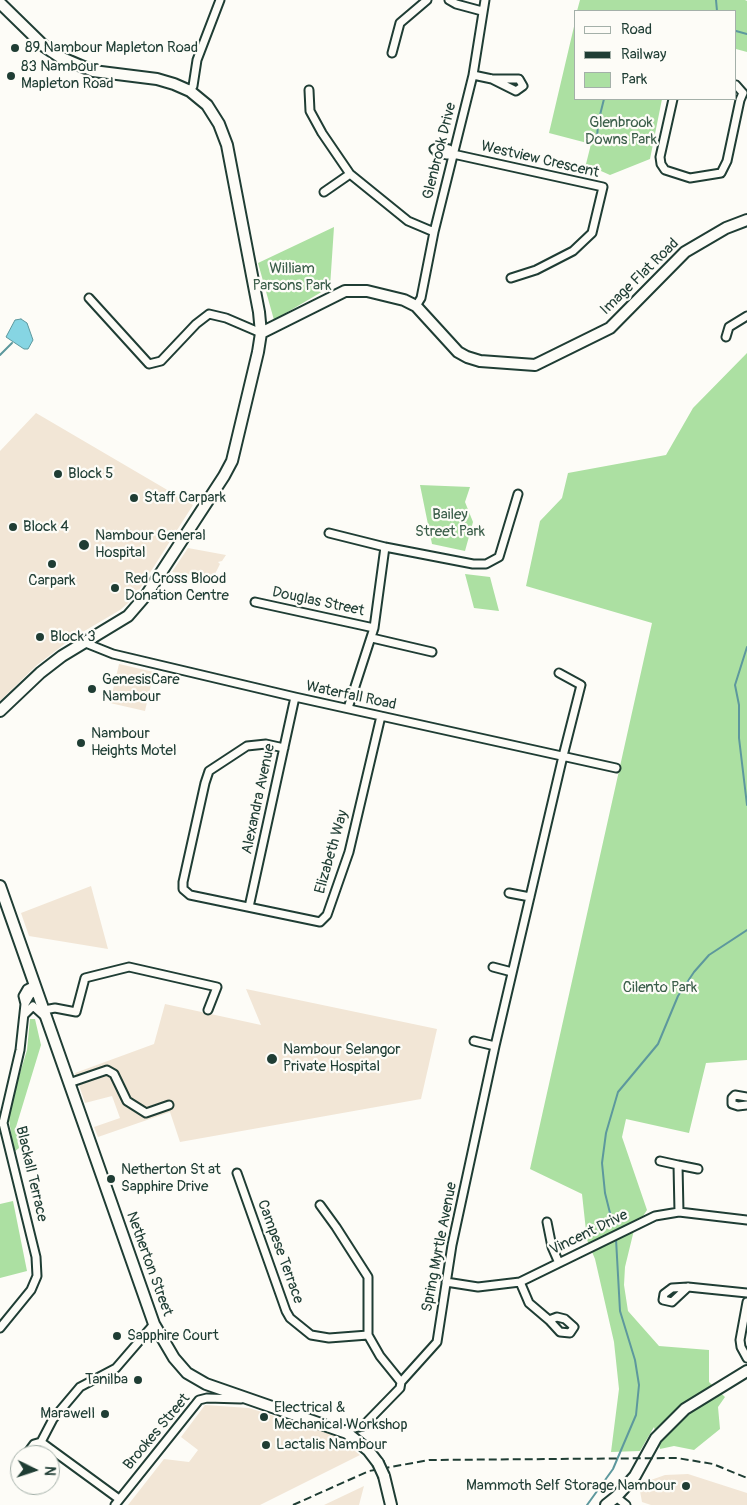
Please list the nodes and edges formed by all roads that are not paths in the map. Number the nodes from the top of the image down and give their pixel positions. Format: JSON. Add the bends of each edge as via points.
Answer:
{"nodes":[{"id":1,"x":218,"y":0,"type":"edge"},
{"id":2,"x":427,"y":0,"type":"edge"},
{"id":3,"x":449,"y":0,"type":"edge"},
{"id":4,"x":485,"y":0,"type":"edge"},
{"id":5,"x":0,"y":3,"type":"edge"},
{"id":6,"x":482,"y":11,"type":"junction"},
{"id":7,"x":392,"y":53,"type":"dead end"},
{"id":8,"x":473,"y":75,"type":"junction"},
{"id":9,"x":492,"y":79,"type":"dead end"},
{"id":10,"x":309,"y":90,"type":"dead end"},
{"id":11,"x":190,"y":91,"type":"junction"},
{"id":12,"x":745,"y":93,"type":"edge"},
{"id":13,"x":673,"y":100,"type":"edge"},
{"id":14,"x":453,"y":154,"type":"junction"},
{"id":15,"x":350,"y":174,"type":"junction"},
{"id":16,"x":324,"y":192,"type":"dead end"},
{"id":17,"x":747,"y":214,"type":"edge"},
{"id":18,"x":747,"y":220,"type":"edge"},
{"id":19,"x":434,"y":232,"type":"junction"},
{"id":20,"x":512,"y":278,"type":"dead end"},
{"id":21,"x":89,"y":298,"type":"dead end"},
{"id":22,"x":416,"y":306,"type":"junction"},
{"id":23,"x":747,"y":316,"type":"edge"},
{"id":24,"x":261,"y":333,"type":"junction"},
{"id":25,"x":726,"y":337,"type":"dead end"},
{"id":26,"x":518,"y":494,"type":"dead end"},
{"id":27,"x":330,"y":532,"type":"dead end"},
{"id":28,"x":385,"y":547,"type":"junction"},
{"id":29,"x":256,"y":602,"type":"dead end"},
{"id":30,"x":374,"y":628,"type":"junction"},
{"id":31,"x":372,"y":638,"type":"junction"},
{"id":32,"x":83,"y":642,"type":"junction"},
{"id":33,"x":432,"y":652,"type":"dead end"},
{"id":34,"x":559,"y":673,"type":"dead end"},
{"id":35,"x":295,"y":698,"type":"junction"},
{"id":36,"x":348,"y":708,"type":"junction"},
{"id":37,"x":0,"y":711,"type":"edge"},
{"id":38,"x":381,"y":716,"type":"junction"},
{"id":39,"x":284,"y":748,"type":"junction"},
{"id":40,"x":562,"y":756,"type":"junction"},
{"id":41,"x":616,"y":768,"type":"dead end"},
{"id":42,"x":0,"y":886,"type":"edge"},
{"id":43,"x":509,"y":893,"type":"dead end"},
{"id":44,"x":530,"y":897,"type":"junction"},
{"id":45,"x":249,"y":907,"type":"junction"},
{"id":46,"x":493,"y":967,"type":"dead end"},
{"id":47,"x":512,"y":972,"type":"junction"},
{"id":48,"x":36,"y":988,"type":"junction"},
{"id":49,"x":208,"y":1010,"type":"dead end"},
{"id":50,"x":24,"y":1015,"type":"junction"},
{"id":51,"x":45,"y":1015,"type":"junction"},
{"id":52,"x":474,"y":1042,"type":"dead end"},
{"id":53,"x":495,"y":1046,"type":"junction"},
{"id":54,"x":69,"y":1083,"type":"junction"},
{"id":55,"x":747,"y":1097,"type":"edge"},
{"id":56,"x":168,"y":1105,"type":"dead end"},
{"id":57,"x":747,"y":1105,"type":"edge"},
{"id":58,"x":2,"y":1114,"type":"edge"},
{"id":59,"x":660,"y":1161,"type":"dead end"},
{"id":60,"x":678,"y":1165,"type":"junction"},
{"id":61,"x":698,"y":1169,"type":"dead end"},
{"id":62,"x":237,"y":1173,"type":"dead end"},
{"id":63,"x":320,"y":1205,"type":"dead end"},
{"id":64,"x":679,"y":1212,"type":"junction"},
{"id":65,"x":747,"y":1220,"type":"edge"},
{"id":66,"x":547,"y":1222,"type":"dead end"},
{"id":67,"x":559,"y":1263,"type":"junction"},
{"id":68,"x":446,"y":1282,"type":"junction"},
{"id":69,"x":520,"y":1282,"type":"junction"},
{"id":70,"x":688,"y":1287,"type":"dead end"},
{"id":71,"x":747,"y":1293,"type":"edge"},
{"id":72,"x":747,"y":1302,"type":"edge"},
{"id":73,"x":549,"y":1320,"type":"dead end"},
{"id":74,"x":154,"y":1324,"type":"junction"},
{"id":75,"x":0,"y":1328,"type":"edge"},
{"id":76,"x":368,"y":1335,"type":"junction"},
{"id":77,"x":747,"y":1358,"type":"edge"},
{"id":78,"x":747,"y":1371,"type":"edge"},
{"id":79,"x":401,"y":1382,"type":"junction"},
{"id":80,"x":260,"y":1403,"type":"junction"},
{"id":81,"x":363,"y":1426,"type":"junction"},
{"id":82,"x":341,"y":1430,"type":"junction"},
{"id":83,"x":358,"y":1441,"type":"junction"},
{"id":84,"x":41,"y":1442,"type":"junction"},
{"id":85,"x":33,"y":1445,"type":"edge"},
{"id":86,"x":616,"y":1497,"type":"junction"},
{"id":87,"x":117,"y":1502,"type":"edge"},
{"id":88,"x":391,"y":1505,"type":"edge"},
{"id":89,"x":606,"y":1505,"type":"edge"},
{"id":90,"x":626,"y":1505,"type":"edge"}],
"edges":[{"from":1,"to":11,"type":"street"},
{"from":2,"to":7,"type":"street","via":[[400,23]]},
{"from":3,"to":6,"type":"street"},
{"from":4,"to":6,"type":"street","name":"Glenbrook Drive"},
{"from":5,"to":11,"type":"main road","via":[[45,47],[81,68],[157,79]]},
{"from":6,"to":8,"type":"street","name":"Glenbrook Drive"},
{"from":8,"to":9,"type":"street"},
{"from":8,"to":14,"type":"street","name":"Glenbrook Drive"},
{"from":10,"to":15,"type":"street","via":[[310,111]]},
{"from":11,"to":24,"type":"main road","via":[[207,105],[227,145]]},
{"from":12,"to":13,"type":"street","via":[[740,100],[727,161],[721,173],[690,178],[665,170],[661,164]]},
{"from":14,"to":19,"type":"street","name":"Glenbrook Drive"},
{"from":14,"to":20,"type":"street","name":"Westview Crescent","via":[[603,187],[592,232],[573,251]]},
{"from":15,"to":16,"type":"street"},
{"from":15,"to":19,"type":"street","via":[[408,221]]},
{"from":17,"to":18,"type":"main road"},
{"from":18,"to":22,"type":"main road","name":"Image Flat Road","via":[[718,232],[685,252],[610,328],[535,365],[467,357],[458,352]]},
{"from":19,"to":22,"type":"street","name":"Glenbrook Drive","via":[[421,298]]},
{"from":21,"to":24,"type":"street","via":[[150,364],[161,362],[209,314]]},
{"from":22,"to":24,"type":"main road","name":"Image Flat Road","via":[[384,295],[360,290],[345,291]]},
{"from":23,"to":25,"type":"street","via":[[729,327]]},
{"from":24,"to":32,"type":"main road","via":[[236,449],[224,476],[140,604],[128,616]]},
{"from":26,"to":28,"type":"street","via":[[499,557],[486,564]]},
{"from":27,"to":28,"type":"street"},
{"from":28,"to":30,"type":"street"},
{"from":29,"to":30,"type":"street","name":"Douglas Street"},
{"from":30,"to":31,"type":"street"},
{"from":31,"to":33,"type":"street"},
{"from":31,"to":36,"type":"street"},
{"from":32,"to":35,"type":"street","name":"Waterfall Road","via":[[113,654]]},
{"from":32,"to":37,"type":"main road","via":[[40,672]]},
{"from":34,"to":40,"type":"street","name":"Spring Myrtle Avenue","via":[[582,685]]},
{"from":35,"to":36,"type":"street","name":"Waterfall Road"},
{"from":35,"to":39,"type":"street","name":"Alexandra Avenue"},
{"from":36,"to":38,"type":"street","name":"Waterfall Road"},
{"from":38,"to":40,"type":"street","name":"Waterfall Road"},
{"from":38,"to":45,"type":"street","name":"Elizabeth Way","via":[[349,852],[327,915],[320,922],[309,922]]},
{"from":39,"to":45,"type":"street","name":"Alexandra Avenue"},
{"from":39,"to":45,"type":"street","name":"Elizabeth Way","via":[[266,744],[247,746],[210,771],[182,882],[183,889],[190,895]]},
{"from":40,"to":41,"type":"street","name":"Waterfall Road"},
{"from":40,"to":44,"type":"street","name":"Spring Myrtle Avenue"},
{"from":42,"to":48,"type":"main road"},
{"from":43,"to":44,"type":"street"},
{"from":44,"to":47,"type":"street","name":"Spring Myrtle Avenue"},
{"from":46,"to":47,"type":"street"},
{"from":47,"to":53,"type":"street","name":"Spring Myrtle Avenue"},
{"from":48,"to":50,"type":"street","name":"Blackall Terrace","via":[[25,1004]]},
{"from":48,"to":51,"type":"main road","name":"Netherton Street"},
{"from":49,"to":51,"type":"street","via":[[217,987],[129,967],[85,978],[76,1012],[55,1008]]},
{"from":50,"to":51,"type":"street","via":[[29,1008],[35,1007]]},
{"from":50,"to":58,"type":"street","name":"Blackall Terrace","via":[[19,1056]]},
{"from":51,"to":54,"type":"main road","name":"Netherton Street"},
{"from":52,"to":53,"type":"street"},
{"from":53,"to":68,"type":"street","name":"Spring Myrtle Avenue"},
{"from":54,"to":56,"type":"street","via":[[107,1070],[114,1074],[127,1101],[146,1113]]},
{"from":54,"to":74,"type":"main road","name":"Netherton Street"},
{"from":55,"to":57,"type":"street","via":[[735,1095],[732,1104]]},
{"from":58,"to":75,"type":"street","name":"Blackall Terrace","via":[[36,1257],[37,1276],[31,1290]]},
{"from":59,"to":60,"type":"street"},
{"from":60,"to":61,"type":"street"},
{"from":60,"to":64,"type":"street"},
{"from":62,"to":76,"type":"street","name":"Campese Terrace","via":[[290,1318],[311,1335],[329,1338]]},
{"from":63,"to":76,"type":"street","via":[[368,1277]]},
{"from":64,"to":65,"type":"street","name":"Vincent Drive"},
{"from":64,"to":67,"type":"street","name":"Vincent Drive","via":[[656,1216]]},
{"from":66,"to":67,"type":"street"},
{"from":67,"to":69,"type":"street","name":"Vincent Drive"},
{"from":68,"to":69,"type":"street","name":"Vincent Drive","via":[[478,1287]]},
{"from":68,"to":79,"type":"street","name":"Spring Myrtle Avenue","via":[[437,1342]]},
{"from":69,"to":73,"type":"street","via":[[529,1303]]},
{"from":70,"to":71,"type":"street"},
{"from":72,"to":77,"type":"street","via":[[740,1340]]},
{"from":74,"to":80,"type":"main road","name":"Netherton Street","via":[[187,1373],[214,1387]]},
{"from":74,"to":84,"type":"street","via":[[116,1368],[80,1387],[53,1420]]},
{"from":76,"to":79,"type":"street"},
{"from":78,"to":86,"type":"main road","via":[[685,1410],[656,1438],[634,1476]]},
{"from":79,"to":81,"type":"street","name":"Spring Myrtle Avenue","via":[[400,1388]]},
{"from":80,"to":82,"type":"main road","name":"Netherton Street"},
{"from":80,"to":87,"type":"street","name":"Brookes Street","via":[[199,1400]]},
{"from":81,"to":82,"type":"street"},
{"from":81,"to":83,"type":"street","name":"Spring Myrtle Avenue"},
{"from":82,"to":83,"type":"main road","name":"Netherton Street"},
{"from":83,"to":88,"type":"main road","name":"Netherton Street","bridge":true,"via":[[378,1463]]},
{"from":84,"to":85,"type":"street"},
{"from":84,"to":87,"type":"street"},
{"from":86,"to":89,"type":"main road"},
{"from":86,"to":90,"type":"street"}]}
